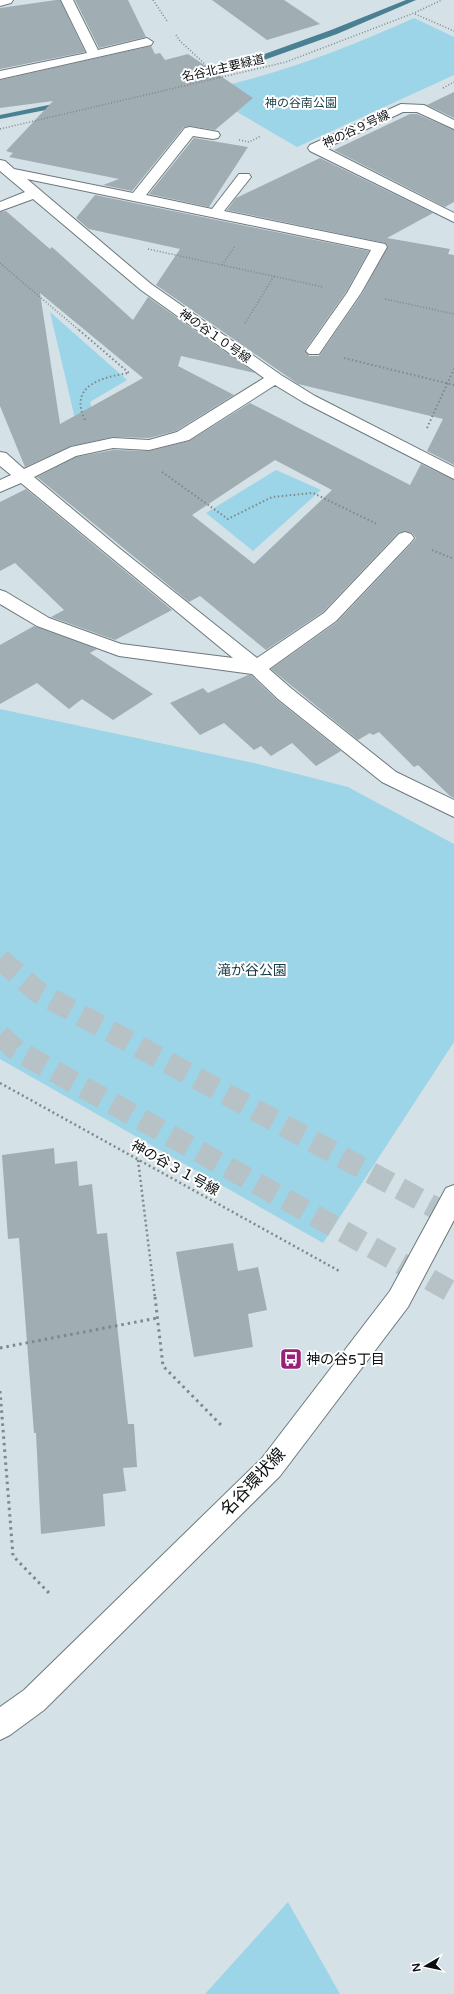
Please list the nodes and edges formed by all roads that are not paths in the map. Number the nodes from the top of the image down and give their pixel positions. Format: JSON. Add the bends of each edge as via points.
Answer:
{"nodes":[{"id":1,"x":7,"y":0,"type":"edge"},
{"id":2,"x":67,"y":0,"type":"edge"},
{"id":3,"x":0,"y":2,"type":"edge"},
{"id":4,"x":147,"y":42,"type":"dead end"},
{"id":5,"x":94,"y":55,"type":"junction"},
{"id":6,"x":0,"y":75,"type":"edge"},
{"id":7,"x":454,"y":125,"type":"edge"},
{"id":8,"x":213,"y":135,"type":"dead end"},
{"id":9,"x":3,"y":168,"type":"edge"},
{"id":10,"x":244,"y":177,"type":"dead end"},
{"id":11,"x":34,"y":193,"type":"junction"},
{"id":12,"x":137,"y":197,"type":"junction"},
{"id":13,"x":0,"y":207,"type":"edge"},
{"id":14,"x":215,"y":214,"type":"junction"},
{"id":15,"x":454,"y":218,"type":"edge"},
{"id":16,"x":314,"y":351,"type":"road end"},
{"id":17,"x":275,"y":378,"type":"junction"},
{"id":18,"x":0,"y":457,"type":"edge"},
{"id":19,"x":454,"y":474,"type":"edge"},
{"id":20,"x":22,"y":477,"type":"junction"},
{"id":21,"x":0,"y":487,"type":"edge"},
{"id":22,"x":405,"y":538,"type":"dead end"},
{"id":23,"x":0,"y":596,"type":"edge"},
{"id":24,"x":257,"y":668,"type":"junction"},
{"id":25,"x":454,"y":809,"type":"edge"},
{"id":26,"x":454,"y":1196,"type":"edge"},
{"id":27,"x":0,"y":1725,"type":"edge"}],
"edges":[{"from":1,"to":3,"type":"street"},
{"from":2,"to":5,"type":"street"},
{"from":4,"to":5,"type":"street"},
{"from":5,"to":6,"type":"street"},
{"from":7,"to":15,"type":"street","name":"神の谷９号線","via":[[418,108],[401,108],[315,148]]},
{"from":8,"to":12,"type":"street","via":[[190,131]]},
{"from":9,"to":11,"type":"street","name":"神の谷１０号線"},
{"from":9,"to":12,"type":"street"},
{"from":10,"to":14,"type":"street"},
{"from":11,"to":13,"type":"street"},
{"from":11,"to":17,"type":"street","name":"神の谷１０号線","via":[[146,288]]},
{"from":12,"to":14,"type":"street"},
{"from":14,"to":16,"type":"street","via":[[380,247],[354,293]]},
{"from":17,"to":19,"type":"street","name":"神の谷１０号線"},
{"from":17,"to":20,"type":"street","via":[[183,436],[149,445],[113,444],[71,452]]},
{"from":18,"to":20,"type":"street"},
{"from":20,"to":21,"type":"street"},
{"from":20,"to":24,"type":"street"},
{"from":22,"to":24,"type":"street","via":[[330,617]]},
{"from":23,"to":24,"type":"street","via":[[43,622],[119,650]]},
{"from":24,"to":25,"type":"street","via":[[285,694],[389,777]]},
{"from":26,"to":27,"type":"street","name":"名谷環状線","via":[[399,1299],[271,1467],[34,1700]]}]}
